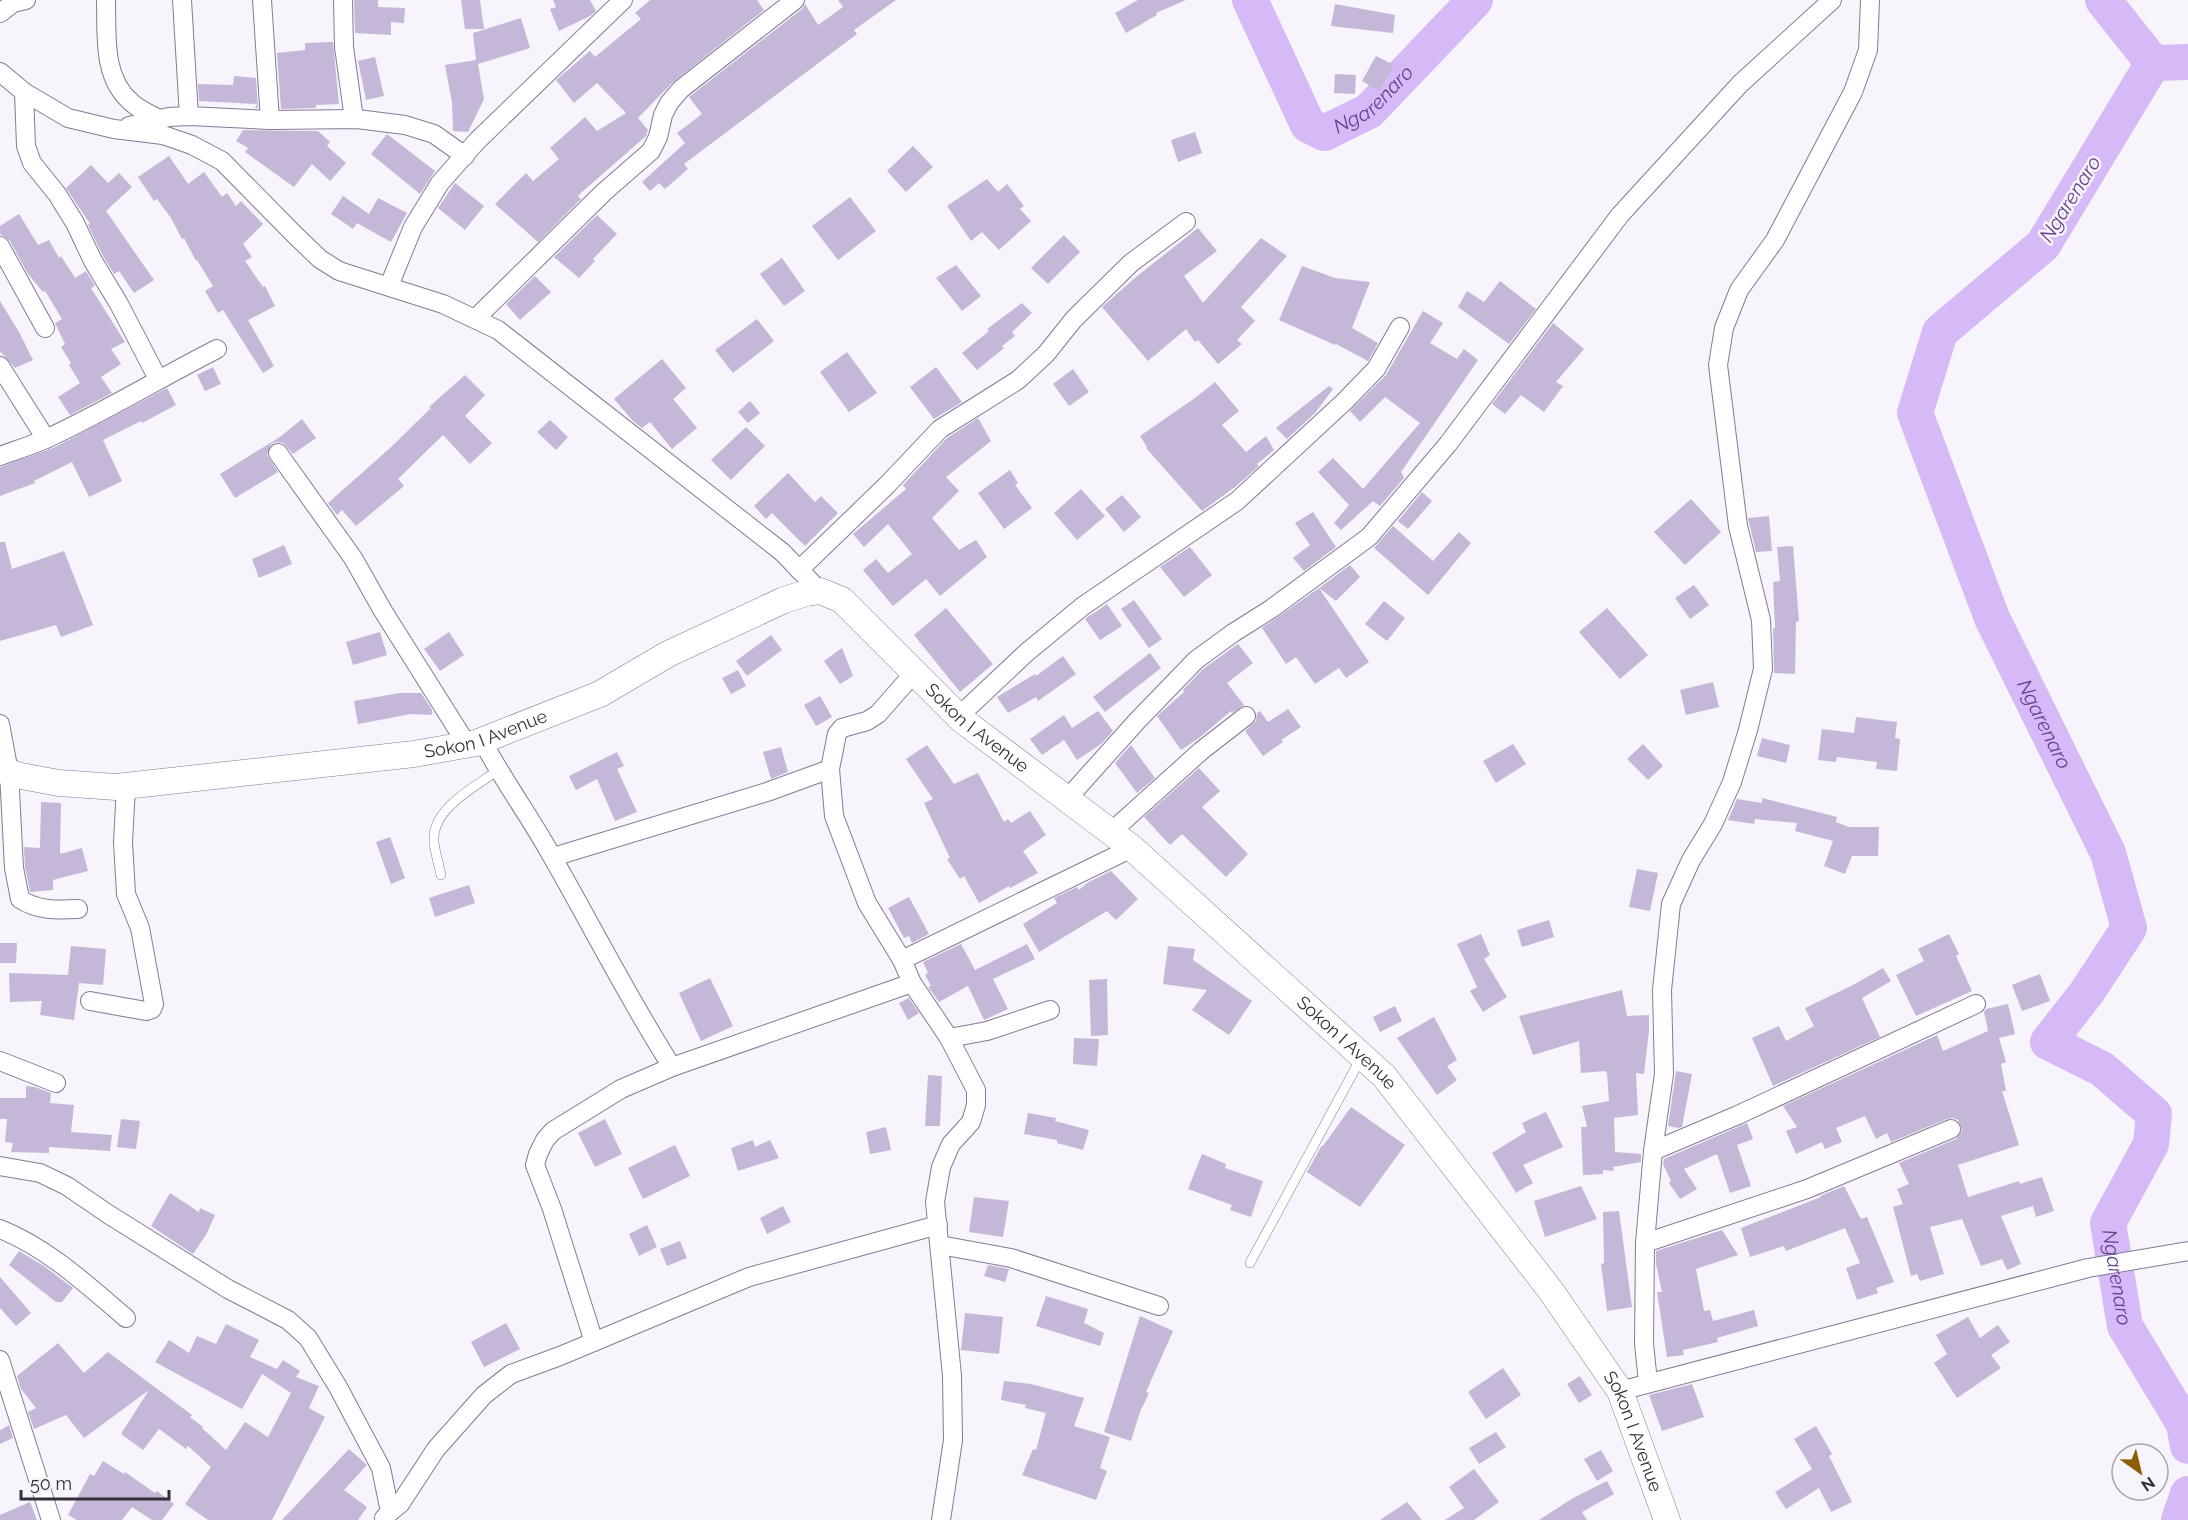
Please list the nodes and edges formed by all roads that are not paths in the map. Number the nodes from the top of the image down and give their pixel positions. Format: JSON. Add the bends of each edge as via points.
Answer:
{"nodes":[{"id":1,"x":27,"y":0,"type":"edge"},
{"id":2,"x":106,"y":0,"type":"edge"},
{"id":3,"x":182,"y":0,"type":"edge"},
{"id":4,"x":262,"y":0,"type":"edge"},
{"id":5,"x":344,"y":0,"type":"edge"},
{"id":6,"x":795,"y":0,"type":"edge"},
{"id":7,"x":1832,"y":0,"type":"edge"},
{"id":8,"x":1870,"y":0,"type":"edge"},
{"id":9,"x":619,"y":2,"type":"edge"},
{"id":10,"x":0,"y":14,"type":"edge"},
{"id":11,"x":0,"y":72,"type":"edge"},
{"id":12,"x":24,"y":92,"type":"junction"},
{"id":13,"x":189,"y":116,"type":"junction"},
{"id":14,"x":159,"y":119,"type":"junction"},
{"id":15,"x":354,"y":119,"type":"junction"},
{"id":16,"x":270,"y":120,"type":"junction"},
{"id":17,"x":114,"y":129,"type":"junction"},
{"id":18,"x":465,"y":156,"type":"junction"},
{"id":19,"x":1186,"y":222,"type":"dead end"},
{"id":20,"x":0,"y":246,"type":"edge"},
{"id":21,"x":389,"y":286,"type":"junction"},
{"id":22,"x":476,"y":318,"type":"junction"},
{"id":23,"x":1400,"y":327,"type":"dead end"},
{"id":24,"x":45,"y":328,"type":"dead end"},
{"id":25,"x":216,"y":350,"type":"dead end"},
{"id":26,"x":0,"y":366,"type":"edge"},
{"id":27,"x":158,"y":379,"type":"junction"},
{"id":28,"x":46,"y":439,"type":"junction"},
{"id":29,"x":278,"y":453,"type":"dead end"},
{"id":30,"x":0,"y":456,"type":"edge"},
{"id":31,"x":799,"y":570,"type":"junction"},
{"id":32,"x":820,"y":591,"type":"junction"},
{"id":33,"x":914,"y":673,"type":"junction"},
{"id":34,"x":1246,"y":716,"type":"dead end"},
{"id":35,"x":958,"y":717,"type":"junction"},
{"id":36,"x":0,"y":724,"type":"edge"},
{"id":37,"x":474,"y":742,"type":"junction"},
{"id":38,"x":830,"y":769,"type":"junction"},
{"id":39,"x":498,"y":770,"type":"junction"},
{"id":40,"x":5,"y":771,"type":"edge"},
{"id":41,"x":126,"y":786,"type":"junction"},
{"id":42,"x":1067,"y":799,"type":"junction"},
{"id":43,"x":1110,"y":833,"type":"junction"},
{"id":44,"x":1132,"y":848,"type":"junction"},
{"id":45,"x":553,"y":857,"type":"junction"},
{"id":46,"x":441,"y":875,"type":"dead end"},
{"id":47,"x":78,"y":909,"type":"dead end"},
{"id":48,"x":902,"y":960,"type":"junction"},
{"id":49,"x":912,"y":983,"type":"junction"},
{"id":50,"x":90,"y":1001,"type":"dead end"},
{"id":51,"x":1976,"y":1004,"type":"dead end"},
{"id":52,"x":1050,"y":1010,"type":"dead end"},
{"id":53,"x":949,"y":1038,"type":"junction"},
{"id":54,"x":1363,"y":1056,"type":"junction"},
{"id":55,"x":0,"y":1061,"type":"edge"},
{"id":56,"x":672,"y":1067,"type":"junction"},
{"id":57,"x":57,"y":1083,"type":"dead end"},
{"id":58,"x":1951,"y":1130,"type":"dead end"},
{"id":59,"x":1653,"y":1151,"type":"junction"},
{"id":60,"x":0,"y":1166,"type":"edge"},
{"id":61,"x":938,"y":1225,"type":"junction"},
{"id":62,"x":0,"y":1229,"type":"edge"},
{"id":63,"x":1645,"y":1243,"type":"junction"},
{"id":64,"x":940,"y":1245,"type":"junction"},
{"id":65,"x":2188,"y":1251,"type":"edge"},
{"id":66,"x":1250,"y":1263,"type":"dead end"},
{"id":67,"x":1159,"y":1306,"type":"dead end"},
{"id":68,"x":126,"y":1318,"type":"dead end"},
{"id":69,"x":594,"y":1342,"type":"junction"},
{"id":70,"x":0,"y":1360,"type":"edge"},
{"id":71,"x":1648,"y":1382,"type":"junction"},
{"id":72,"x":1620,"y":1391,"type":"junction"},
{"id":73,"x":386,"y":1516,"type":"edge"},
{"id":74,"x":51,"y":1520,"type":"edge"},
{"id":75,"x":941,"y":1520,"type":"edge"},
{"id":76,"x":1667,"y":1520,"type":"edge"}],
"edges":[{"from":1,"to":10,"type":"street","via":[[13,3]]},
{"from":2,"to":14,"type":"street","via":[[108,58],[116,86],[131,102]]},
{"from":3,"to":13,"type":"street"},
{"from":4,"to":16,"type":"street"},
{"from":5,"to":15,"type":"street","via":[[344,47]]},
{"from":6,"to":22,"type":"street","via":[[681,89],[663,115],[651,151]]},
{"from":7,"to":42,"type":"street","via":[[1740,84],[1620,215],[1448,444],[1369,537],[1196,660]]},
{"from":8,"to":59,"type":"street","via":[[1868,50],[1853,92],[1776,240],[1739,290],[1724,328],[1718,365],[1738,526],[1761,620],[1763,669],[1732,782],[1671,904],[1662,990],[1664,1074]]},
{"from":9,"to":18,"type":"street"},
{"from":11,"to":12,"type":"street"},
{"from":12,"to":17,"type":"street","via":[[68,118]]},
{"from":12,"to":27,"type":"street","via":[[26,146],[32,163],[75,223]]},
{"from":13,"to":14,"type":"street"},
{"from":13,"to":16,"type":"street"},
{"from":14,"to":17,"type":"street"},
{"from":15,"to":16,"type":"street"},
{"from":15,"to":18,"type":"street","via":[[405,125],[434,134]]},
{"from":17,"to":21,"type":"street","via":[[163,135],[222,161],[320,259],[339,272]]},
{"from":18,"to":21,"type":"street","via":[[440,183],[412,227]]},
{"from":19,"to":31,"type":"street","via":[[1131,263],[1018,380],[940,429]]},
{"from":20,"to":24,"type":"street"},
{"from":21,"to":22,"type":"street"},
{"from":22,"to":31,"type":"street","via":[[527,352],[782,552]]},
{"from":23,"to":35,"type":"street","via":[[1376,369],[1237,501],[1083,606]]},
{"from":25,"to":27,"type":"street"},
{"from":26,"to":28,"type":"street"},
{"from":27,"to":28,"type":"street"},
{"from":28,"to":30,"type":"street"},
{"from":29,"to":37,"type":"street","via":[[353,558],[383,610]]},
{"from":31,"to":32,"type":"street"},
{"from":32,"to":33,"type":"street","name":"Sokon I Avenue","via":[[842,600]]},
{"from":32,"to":37,"type":"street","name":"Sokon I Avenue","via":[[784,600],[668,654],[600,694]]},
{"from":33,"to":35,"type":"street","name":"Sokon I Avenue"},
{"from":33,"to":38,"type":"street","via":[[878,714],[842,728],[837,734]]},
{"from":34,"to":43,"type":"street"},
{"from":35,"to":42,"type":"street","name":"Sokon I Avenue"},
{"from":36,"to":40,"type":"street"},
{"from":37,"to":39,"type":"street"},
{"from":37,"to":41,"type":"street","name":"Sokon I Avenue","via":[[414,754]]},
{"from":38,"to":45,"type":"street"},
{"from":38,"to":48,"type":"street","via":[[834,816],[856,876],[867,903]]},
{"from":39,"to":45,"type":"street"},
{"from":39,"to":46,"type":"lane","via":[[448,807],[438,821],[433,840]]},
{"from":40,"to":41,"type":"street","name":"Sokon I Avenue","via":[[59,783]]},
{"from":40,"to":47,"type":"street","via":[[20,899],[40,909]]},
{"from":41,"to":50,"type":"street","via":[[126,894],[140,928],[154,1004],[146,1011]]},
{"from":42,"to":43,"type":"street","name":"Sokon I Avenue"},
{"from":43,"to":44,"type":"street","name":"Sokon I Avenue"},
{"from":44,"to":48,"type":"street"},
{"from":44,"to":54,"type":"street","name":"Sokon I Avenue"},
{"from":45,"to":56,"type":"street"},
{"from":48,"to":49,"type":"street"},
{"from":49,"to":53,"type":"street"},
{"from":49,"to":56,"type":"street"},
{"from":51,"to":59,"type":"street"},
{"from":52,"to":53,"type":"street","via":[[987,1031]]},
{"from":53,"to":61,"type":"street","via":[[976,1090],[976,1104],[971,1122],[951,1144],[940,1167],[935,1202]]},
{"from":54,"to":66,"type":"lane"},
{"from":54,"to":72,"type":"street","name":"Sokon I Avenue","via":[[1384,1076],[1480,1197]]},
{"from":55,"to":57,"type":"street"},
{"from":56,"to":69,"type":"street","via":[[621,1089],[553,1131],[538,1154],[535,1165]]},
{"from":58,"to":63,"type":"street","via":[[1807,1189]]},
{"from":59,"to":63,"type":"street"},
{"from":60,"to":73,"type":"street","via":[[40,1173],[67,1186],[228,1289],[288,1320],[308,1338],[381,1468]]},
{"from":61,"to":64,"type":"street"},
{"from":61,"to":69,"type":"street","via":[[749,1277]]},
{"from":62,"to":68,"type":"street","via":[[20,1236],[68,1269]]},
{"from":63,"to":71,"type":"street","via":[[1644,1344]]},
{"from":64,"to":67,"type":"street","via":[[1011,1258]]},
{"from":64,"to":75,"type":"street","via":[[953,1440]]},
{"from":65,"to":71,"type":"street","via":[[2088,1268]]},
{"from":69,"to":73,"type":"street","via":[[512,1374],[484,1395],[436,1449],[400,1504]]},
{"from":70,"to":74,"type":"street"},
{"from":71,"to":72,"type":"street"},
{"from":72,"to":76,"type":"street","name":"Sokon I Avenue"}]}
